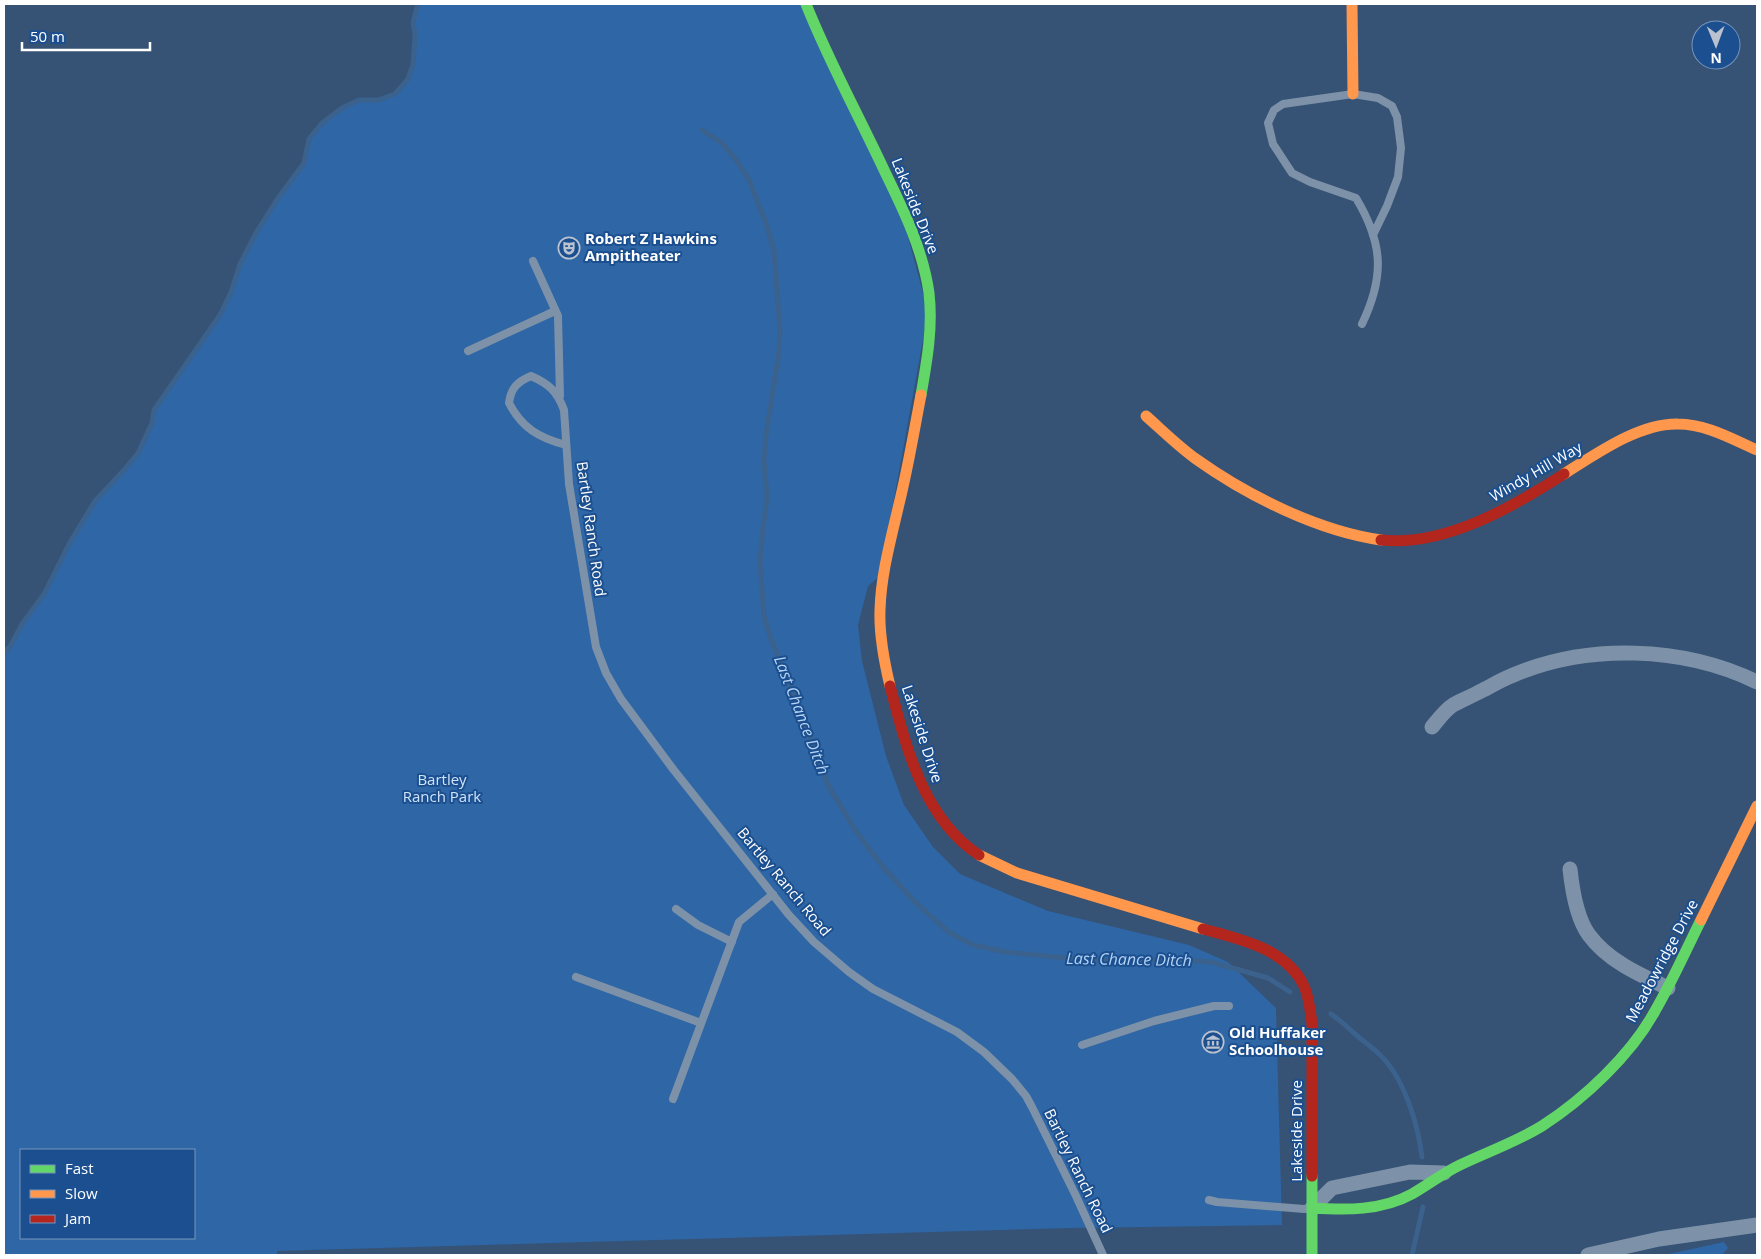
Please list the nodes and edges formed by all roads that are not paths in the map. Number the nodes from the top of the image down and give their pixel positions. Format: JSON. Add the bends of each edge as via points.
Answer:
{"nodes":[{"id":1,"x":806,"y":4,"type":"edge"},
{"id":2,"x":1352,"y":4,"type":"edge"},
{"id":3,"x":1353,"y":94,"type":"junction"},
{"id":4,"x":1373,"y":234,"type":"junction"},
{"id":5,"x":534,"y":261,"type":"dead end"},
{"id":6,"x":555,"y":310,"type":"junction"},
{"id":7,"x":1362,"y":324,"type":"dead end"},
{"id":8,"x":468,"y":351,"type":"dead end"},
{"id":9,"x":560,"y":398,"type":"junction"},
{"id":10,"x":1146,"y":416,"type":"dead end"},
{"id":11,"x":566,"y":445,"type":"junction"},
{"id":12,"x":1757,"y":450,"type":"edge"},
{"id":13,"x":1757,"y":682,"type":"edge"},
{"id":14,"x":1432,"y":727,"type":"dead end"},
{"id":15,"x":1757,"y":806,"type":"edge"},
{"id":16,"x":1570,"y":869,"type":"dead end"},
{"id":17,"x":773,"y":894,"type":"junction"},
{"id":18,"x":676,"y":909,"type":"dead end"},
{"id":19,"x":732,"y":942,"type":"junction"},
{"id":20,"x":576,"y":977,"type":"dead end"},
{"id":21,"x":1668,"y":988,"type":"junction"},
{"id":22,"x":1228,"y":1006,"type":"dead end"},
{"id":23,"x":701,"y":1023,"type":"junction"},
{"id":24,"x":1082,"y":1045,"type":"dead end"},
{"id":25,"x":673,"y":1099,"type":"dead end"},
{"id":26,"x":1444,"y":1173,"type":"junction"},
{"id":27,"x":1209,"y":1200,"type":"dead end"},
{"id":28,"x":1312,"y":1208,"type":"junction"},
{"id":29,"x":1757,"y":1225,"type":"edge"},
{"id":30,"x":1103,"y":1255,"type":"edge"},
{"id":31,"x":1312,"y":1255,"type":"edge"},
{"id":32,"x":1588,"y":1255,"type":"edge"}],
"edges":[{"from":1,"to":28,"type":"street","name":"Lakeside Drive","via":[[902,208],[927,280],[929,348],[905,481],[887,556],[880,612],[882,645],[890,683],[925,792],[942,821],[959,841],[995,864],[1231,936],[1263,948],[1296,971],[1307,991],[1312,1023]]},
{"from":2,"to":3,"type":"street"},
{"from":3,"to":4,"type":"lane","via":[[1378,98],[1392,106],[1399,133],[1398,177]]},
{"from":3,"to":4,"type":"lane","via":[[1283,104],[1274,110],[1268,123],[1272,144],[1292,173],[1356,198]]},
{"from":4,"to":7,"type":"lane","via":[[1379,260],[1370,307]]},
{"from":5,"to":6,"type":"lane"},
{"from":6,"to":8,"type":"lane"},
{"from":6,"to":9,"type":"lane","via":[[558,316]]},
{"from":9,"to":11,"type":"lane","name":"Bartley Ranch Road"},
{"from":9,"to":11,"type":"lane","name":"Bartley Ranch Road","via":[[549,385],[531,376],[514,386],[509,403],[518,420],[528,429]]},
{"from":10,"to":12,"type":"street","name":"Windy Hill Way","via":[[1194,457],[1241,487],[1307,520],[1364,538],[1398,541],[1461,528],[1510,507],[1610,447],[1639,432],[1667,424],[1692,424]]},
{"from":11,"to":17,"type":"lane","name":"Bartley Ranch Road","via":[[569,484],[596,647],[606,673],[621,699],[673,769]]},
{"from":13,"to":14,"type":"street","via":[[1716,666],[1686,659],[1649,654],[1577,657],[1512,675],[1452,706]]},
{"from":15,"to":21,"type":"street","name":"Meadowridge Drive"},
{"from":16,"to":21,"type":"street","via":[[1574,896],[1588,934],[1627,968]]},
{"from":17,"to":19,"type":"lane","via":[[739,922]]},
{"from":17,"to":30,"type":"lane","name":"Bartley Ranch Road","via":[[814,942],[849,972],[873,989],[957,1032],[1012,1079],[1026,1096],[1042,1126]]},
{"from":18,"to":19,"type":"lane","via":[[698,925]]},
{"from":19,"to":23,"type":"lane"},
{"from":20,"to":23,"type":"lane"},
{"from":21,"to":26,"type":"street","name":"Meadowridge Drive","via":[[1634,1042],[1583,1097],[1521,1138]]},
{"from":22,"to":24,"type":"lane","via":[[1214,1006],[1154,1021]]},
{"from":23,"to":25,"type":"lane"},
{"from":26,"to":28,"type":"street","name":"Meadowridge Drive","via":[[1429,1185],[1395,1202],[1350,1210]]},
{"from":26,"to":28,"type":"street","via":[[1410,1172],[1332,1188]]},
{"from":27,"to":28,"type":"lane"},
{"from":28,"to":31,"type":"street","name":"Lakeside Drive"},
{"from":29,"to":32,"type":"street","via":[[1659,1239]]}]}
